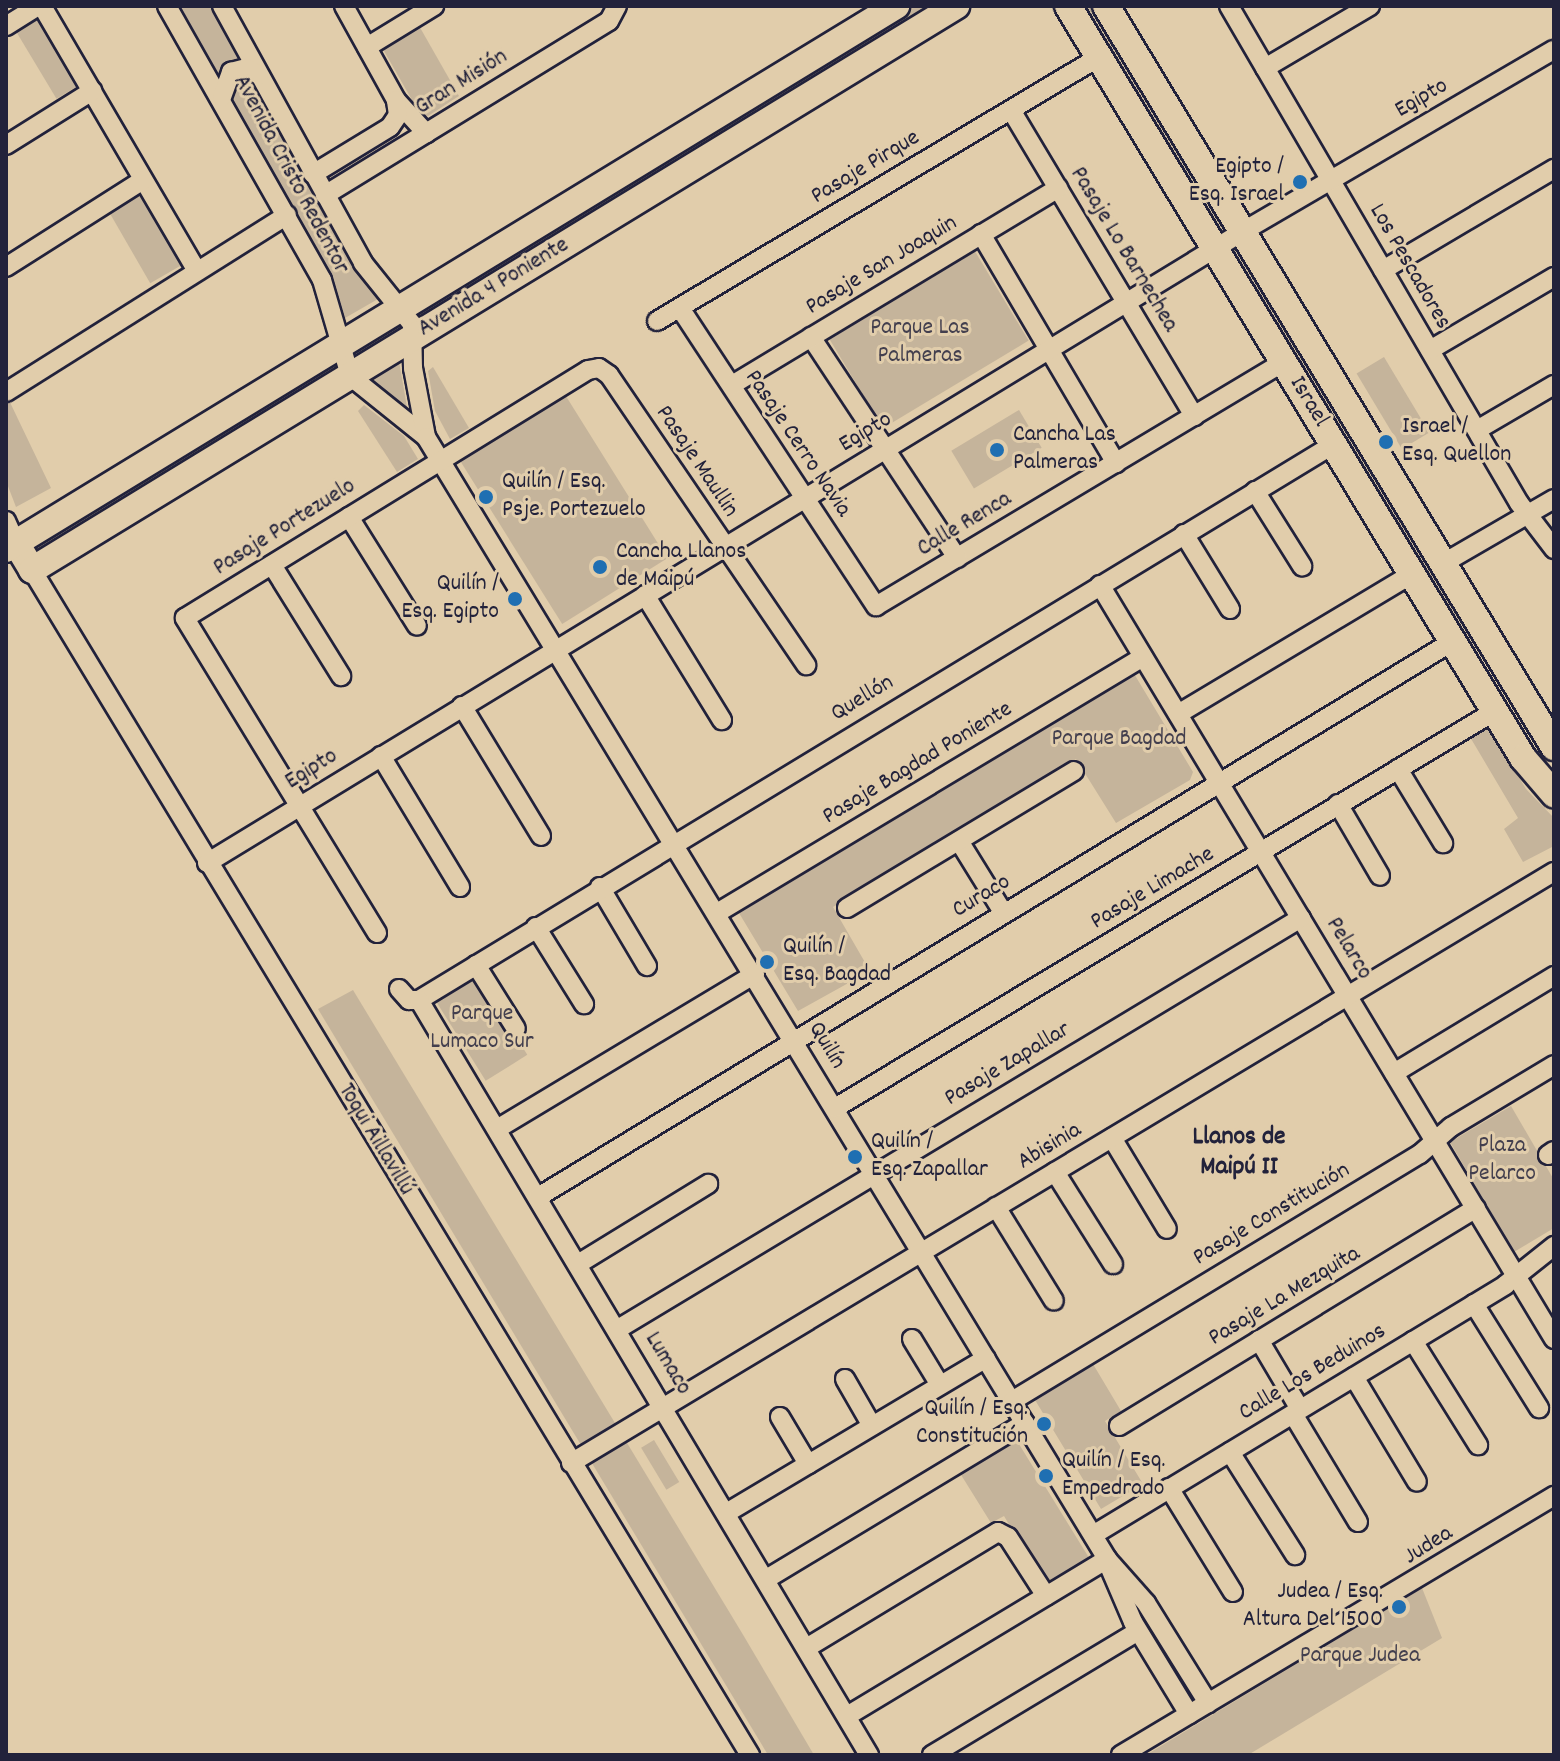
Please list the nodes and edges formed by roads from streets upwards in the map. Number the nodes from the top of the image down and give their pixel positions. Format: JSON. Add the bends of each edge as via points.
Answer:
{"nodes":[{"id":1,"x":40,"y":6,"type":"edge"},
{"id":2,"x":167,"y":6,"type":"edge"},
{"id":3,"x":222,"y":6,"type":"edge"},
{"id":4,"x":344,"y":6,"type":"edge"},
{"id":5,"x":434,"y":6,"type":"edge"},
{"id":6,"x":617,"y":6,"type":"edge"},
{"id":7,"x":956,"y":6,"type":"edge"},
{"id":8,"x":1068,"y":6,"type":"edge"},
{"id":9,"x":1106,"y":6,"type":"edge"},
{"id":10,"x":1229,"y":6,"type":"edge"},
{"id":11,"x":1370,"y":6,"type":"edge"},
{"id":12,"x":884,"y":9,"type":"edge"},
{"id":13,"x":6,"y":26,"type":"edge"},
{"id":14,"x":367,"y":47,"type":"junction"},
{"id":15,"x":1554,"y":50,"type":"edge"},
{"id":16,"x":1099,"y":57,"type":"junction"},
{"id":17,"x":1265,"y":68,"type":"junction"},
{"id":18,"x":259,"y":75,"type":"junction"},
{"id":19,"x":92,"y":91,"type":"junction"},
{"id":20,"x":222,"y":97,"type":"junction"},
{"id":21,"x":396,"y":100,"type":"junction"},
{"id":22,"x":1011,"y":110,"type":"junction"},
{"id":23,"x":426,"y":133,"type":"junction"},
{"id":24,"x":6,"y":145,"type":"edge"},
{"id":25,"x":1554,"y":169,"type":"edge"},
{"id":26,"x":313,"y":174,"type":"junction"},
{"id":27,"x":143,"y":180,"type":"junction"},
{"id":28,"x":1331,"y":180,"type":"junction"},
{"id":29,"x":1058,"y":188,"type":"junction"},
{"id":30,"x":325,"y":195,"type":"junction"},
{"id":31,"x":287,"y":215,"type":"junction"},
{"id":32,"x":1242,"y":232,"type":"junction"},
{"id":33,"x":981,"y":234,"type":"junction"},
{"id":34,"x":1215,"y":249,"type":"junction"},
{"id":35,"x":6,"y":267,"type":"edge"},
{"id":36,"x":1383,"y":270,"type":"junction"},
{"id":37,"x":197,"y":271,"type":"junction"},
{"id":38,"x":1554,"y":277,"type":"edge"},
{"id":39,"x":1126,"y":303,"type":"junction"},
{"id":40,"x":402,"y":308,"type":"junction"},
{"id":41,"x":680,"y":308,"type":"junction"},
{"id":42,"x":657,"y":321,"type":"dead end"},
{"id":43,"x":416,"y":336,"type":"junction"},
{"id":44,"x":811,"y":337,"type":"junction"},
{"id":45,"x":340,"y":345,"type":"junction"},
{"id":46,"x":1049,"y":350,"type":"junction"},
{"id":47,"x":1430,"y":350,"type":"junction"},
{"id":48,"x":1284,"y":362,"type":"junction"},
{"id":49,"x":599,"y":368,"type":"joint"},
{"id":50,"x":350,"y":376,"type":"junction"},
{"id":51,"x":732,"y":385,"type":"junction"},
{"id":52,"x":1554,"y":385,"type":"edge"},
{"id":53,"x":6,"y":392,"type":"edge"},
{"id":54,"x":1194,"y":416,"type":"junction"},
{"id":55,"x":1477,"y":430,"type":"junction"},
{"id":56,"x":426,"y":437,"type":"junction"},
{"id":57,"x":1334,"y":444,"type":"junction"},
{"id":58,"x":886,"y":449,"type":"junction"},
{"id":59,"x":440,"y":460,"type":"junction"},
{"id":60,"x":1116,"y":463,"type":"junction"},
{"id":61,"x":1255,"y":491,"type":"junction"},
{"id":62,"x":805,"y":497,"type":"junction"},
{"id":63,"x":1554,"y":499,"type":"edge"},
{"id":64,"x":1529,"y":513,"type":"junction"},
{"id":65,"x":349,"y":517,"type":"junction"},
{"id":66,"x":1184,"y":534,"type":"junction"},
{"id":67,"x":9,"y":537,"type":"edge"},
{"id":68,"x":724,"y":546,"type":"junction"},
{"id":69,"x":1554,"y":549,"type":"edge"},
{"id":70,"x":957,"y":558,"type":"junction"},
{"id":71,"x":1442,"y":564,"type":"junction"},
{"id":72,"x":272,"y":565,"type":"junction"},
{"id":73,"x":1302,"y":566,"type":"dead end"},
{"id":74,"x":32,"y":570,"type":"junction"},
{"id":75,"x":1412,"y":574,"type":"junction"},
{"id":76,"x":1100,"y":585,"type":"junction"},
{"id":77,"x":645,"y":595,"type":"junction"},
{"id":78,"x":876,"y":606,"type":"joint"},
{"id":79,"x":1230,"y":609,"type":"dead end"},
{"id":80,"x":417,"y":626,"type":"dead end"},
{"id":81,"x":1453,"y":641,"type":"junction"},
{"id":82,"x":556,"y":649,"type":"junction"},
{"id":83,"x":1143,"y":657,"type":"junction"},
{"id":84,"x":806,"y":665,"type":"dead end"},
{"id":85,"x":341,"y":676,"type":"dead end"},
{"id":86,"x":462,"y":706,"type":"junction"},
{"id":87,"x":1495,"y":711,"type":"junction"},
{"id":88,"x":1178,"y":714,"type":"junction"},
{"id":89,"x":722,"y":720,"type":"dead end"},
{"id":90,"x":1554,"y":747,"type":"edge"},
{"id":91,"x":381,"y":756,"type":"junction"},
{"id":92,"x":1398,"y":769,"type":"junction"},
{"id":93,"x":1074,"y":771,"type":"dead end"},
{"id":94,"x":1219,"y":782,"type":"junction"},
{"id":95,"x":1554,"y":794,"type":"edge"},
{"id":96,"x":1338,"y":804,"type":"junction"},
{"id":97,"x":300,"y":806,"type":"junction"},
{"id":98,"x":541,"y":836,"type":"dead end"},
{"id":99,"x":674,"y":841,"type":"junction"},
{"id":100,"x":959,"y":841,"type":"junction"},
{"id":101,"x":1443,"y":843,"type":"dead end"},
{"id":102,"x":1261,"y":852,"type":"junction"},
{"id":103,"x":207,"y":863,"type":"junction"},
{"id":104,"x":1554,"y":872,"type":"edge"},
{"id":105,"x":1380,"y":876,"type":"dead end"},
{"id":106,"x":460,"y":887,"type":"dead end"},
{"id":107,"x":600,"y":887,"type":"junction"},
{"id":108,"x":847,"y":908,"type":"dead end"},
{"id":109,"x":1003,"y":912,"type":"junction"},
{"id":110,"x":717,"y":913,"type":"junction"},
{"id":111,"x":1301,"y":918,"type":"junction"},
{"id":112,"x":536,"y":927,"type":"junction"},
{"id":113,"x":377,"y":933,"type":"dead end"},
{"id":114,"x":476,"y":965,"type":"junction"},
{"id":115,"x":647,"y":966,"type":"dead end"},
{"id":116,"x":755,"y":974,"type":"junction"},
{"id":117,"x":1554,"y":976,"type":"edge"},
{"id":118,"x":399,"y":989,"type":"dead end"},
{"id":119,"x":1348,"y":996,"type":"junction"},
{"id":120,"x":419,"y":1000,"type":"junction"},
{"id":121,"x":584,"y":1004,"type":"dead end"},
{"id":122,"x":516,"y":1029,"type":"dead end"},
{"id":123,"x":793,"y":1039,"type":"junction"},
{"id":124,"x":1554,"y":1065,"type":"edge"},
{"id":125,"x":1394,"y":1073,"type":"junction"},
{"id":126,"x":835,"y":1108,"type":"junction"},
{"id":127,"x":497,"y":1129,"type":"junction"},
{"id":128,"x":1112,"y":1138,"type":"junction"},
{"id":129,"x":1435,"y":1141,"type":"junction"},
{"id":130,"x":1055,"y":1172,"type":"junction"},
{"id":131,"x":874,"y":1173,"type":"junction"},
{"id":132,"x":708,"y":1184,"type":"dead end"},
{"id":133,"x":538,"y":1197,"type":"junction"},
{"id":134,"x":996,"y":1207,"type":"junction"},
{"id":135,"x":1476,"y":1208,"type":"junction"},
{"id":136,"x":1167,"y":1229,"type":"dead end"},
{"id":137,"x":1554,"y":1246,"type":"edge"},
{"id":138,"x":922,"y":1252,"type":"junction"},
{"id":139,"x":578,"y":1264,"type":"junction"},
{"id":140,"x":1113,"y":1264,"type":"dead end"},
{"id":141,"x":1516,"y":1275,"type":"junction"},
{"id":142,"x":1054,"y":1301,"type":"dead end"},
{"id":143,"x":1474,"y":1304,"type":"junction"},
{"id":144,"x":618,"y":1329,"type":"junction"},
{"id":145,"x":912,"y":1339,"type":"dead end"},
{"id":146,"x":1554,"y":1339,"type":"edge"},
{"id":147,"x":1259,"y":1340,"type":"junction"},
{"id":148,"x":1413,"y":1341,"type":"junction"},
{"id":149,"x":986,"y":1358,"type":"junction"},
{"id":150,"x":1354,"y":1377,"type":"junction"},
{"id":151,"x":845,"y":1379,"type":"dead end"},
{"id":152,"x":940,"y":1385,"type":"junction"},
{"id":153,"x":1012,"y":1401,"type":"junction"},
{"id":154,"x":665,"y":1407,"type":"junction"},
{"id":155,"x":1539,"y":1408,"type":"dead end"},
{"id":156,"x":1296,"y":1412,"type":"junction"},
{"id":157,"x":780,"y":1417,"type":"dead end"},
{"id":158,"x":1025,"y":1423,"type":"junction"},
{"id":159,"x":872,"y":1426,"type":"junction"},
{"id":160,"x":1119,"y":1426,"type":"dead end"},
{"id":161,"x":1478,"y":1445,"type":"dead end"},
{"id":162,"x":1230,"y":1452,"type":"junction"},
{"id":163,"x":571,"y":1463,"type":"junction"},
{"id":164,"x":808,"y":1464,"type":"junction"},
{"id":165,"x":1417,"y":1482,"type":"dead end"},
{"id":166,"x":1169,"y":1488,"type":"junction"},
{"id":167,"x":1554,"y":1496,"type":"edge"},
{"id":168,"x":728,"y":1512,"type":"junction"},
{"id":169,"x":1358,"y":1522,"type":"dead end"},
{"id":170,"x":1093,"y":1535,"type":"junction"},
{"id":171,"x":1295,"y":1555,"type":"dead end"},
{"id":172,"x":1107,"y":1559,"type":"junction"},
{"id":173,"x":768,"y":1578,"type":"junction"},
{"id":174,"x":1233,"y":1592,"type":"dead end"},
{"id":175,"x":1046,"y":1596,"type":"junction"},
{"id":176,"x":1138,"y":1631,"type":"junction"},
{"id":177,"x":808,"y":1647,"type":"junction"},
{"id":178,"x":1208,"y":1703,"type":"junction"},
{"id":179,"x":1189,"y":1714,"type":"junction"},
{"id":180,"x":847,"y":1716,"type":"junction"},
{"id":181,"x":750,"y":1755,"type":"edge"},
{"id":182,"x":869,"y":1755,"type":"edge"},
{"id":183,"x":932,"y":1755,"type":"edge"},
{"id":184,"x":1121,"y":1755,"type":"edge"}],
"edges":[{"from":1,"to":13,"type":"street"},
{"from":1,"to":19,"type":"street"},
{"from":2,"to":20,"type":"street","name":"Avenida Cristo Redentor"},
{"from":3,"to":18,"type":"street","name":"Avenida Cristo Redentor"},
{"from":4,"to":14,"type":"street"},
{"from":5,"to":14,"type":"street"},
{"from":6,"to":23,"type":"street","name":"Gran Misión","via":[[609,21]]},
{"from":7,"to":43,"type":"street","name":"Avenida 4 Poniente"},
{"from":8,"to":16,"type":"street","name":"Israel"},
{"from":9,"to":32,"type":"street","name":"Israel"},
{"from":10,"to":17,"type":"street","name":"Los Pescadores"},
{"from":11,"to":17,"type":"street"},
{"from":12,"to":40,"type":"street","name":"Avenida 4 Poniente"},
{"from":14,"to":21,"type":"street"},
{"from":15,"to":28,"type":"street","name":"Egipto"},
{"from":16,"to":22,"type":"street","name":"Pasaje Pirque"},
{"from":16,"to":34,"type":"street","name":"Israel"},
{"from":17,"to":28,"type":"street","name":"Los Pescadores"},
{"from":18,"to":20,"type":"street","via":[[246,68],[231,72]]},
{"from":18,"to":26,"type":"street","name":"Avenida Cristo Redentor"},
{"from":19,"to":24,"type":"street"},
{"from":19,"to":27,"type":"street"},
{"from":20,"to":31,"type":"street","name":"Avenida Cristo Redentor"},
{"from":21,"to":23,"type":"street"},
{"from":21,"to":26,"type":"street","name":"Gran Misión","via":[[398,115],[390,127]]},
{"from":22,"to":29,"type":"street","name":"Pasaje Lo Barnechea"},
{"from":22,"to":41,"type":"street","name":"Pasaje Pirque"},
{"from":23,"to":30,"type":"street","name":"Gran Misión"},
{"from":25,"to":36,"type":"street"},
{"from":26,"to":30,"type":"street","name":"Avenida Cristo Redentor"},
{"from":27,"to":35,"type":"street"},
{"from":27,"to":37,"type":"street"},
{"from":28,"to":32,"type":"street","name":"Egipto"},
{"from":28,"to":36,"type":"street","name":"Los Pescadores"},
{"from":29,"to":33,"type":"street","name":"Pasaje San Joaquin"},
{"from":29,"to":39,"type":"street","name":"Pasaje Lo Barnechea"},
{"from":30,"to":40,"type":"street","name":"Avenida Cristo Redentor","via":[[363,263]]},
{"from":31,"to":37,"type":"street"},
{"from":31,"to":45,"type":"street","name":"Avenida Cristo Redentor","via":[[322,280]]},
{"from":32,"to":34,"type":"street","name":"Egipto"},
{"from":32,"to":71,"type":"street","name":"Israel"},
{"from":33,"to":44,"type":"street","name":"Pasaje San Joaquin"},
{"from":33,"to":46,"type":"street"},
{"from":34,"to":39,"type":"street","name":"Egipto"},
{"from":34,"to":48,"type":"street","name":"Israel"},
{"from":36,"to":47,"type":"street","name":"Los Pescadores"},
{"from":37,"to":53,"type":"street"},
{"from":38,"to":47,"type":"street"},
{"from":39,"to":46,"type":"street","name":"Egipto"},
{"from":39,"to":54,"type":"street","name":"Pasaje Lo Barnechea"},
{"from":40,"to":43,"type":"street","name":"Avenida Cristo Redentor"},
{"from":40,"to":45,"type":"street","name":"Avenida 4 Poniente"},
{"from":41,"to":42,"type":"street","name":"Pasaje Pirque"},
{"from":41,"to":51,"type":"street","name":"Pasaje Cerro Navia"},
{"from":43,"to":50,"type":"street","name":"Avenida 4 Poniente"},
{"from":43,"to":56,"type":"street","name":"Quilín","via":[[413,368]]},
{"from":44,"to":51,"type":"street","name":"Pasaje San Joaquin"},
{"from":44,"to":58,"type":"street"},
{"from":45,"to":50,"type":"street","name":"Avenida Cristo Redentor"},
{"from":45,"to":67,"type":"street","name":"Avenida 4 Poniente"},
{"from":46,"to":58,"type":"street","name":"Egipto"},
{"from":46,"to":60,"type":"street"},
{"from":47,"to":55,"type":"street","name":"Los Pescadores"},
{"from":48,"to":54,"type":"street","name":"Calle Renca"},
{"from":48,"to":57,"type":"street","name":"Israel"},
{"from":49,"to":59,"type":"street","name":"Pasaje Portezuelo"},
{"from":49,"to":68,"type":"street","name":"Pasaje Maullin","via":[[609,375]]},
{"from":50,"to":56,"type":"street","name":"Quilín"},
{"from":50,"to":74,"type":"street","name":"Avenida 4 Poniente"},
{"from":51,"to":62,"type":"street","name":"Pasaje Cerro Navia"},
{"from":52,"to":55,"type":"street"},
{"from":54,"to":60,"type":"street","name":"Calle Renca"},
{"from":55,"to":64,"type":"street","name":"Los Pescadores"},
{"from":56,"to":59,"type":"street","name":"Quilín"},
{"from":57,"to":61,"type":"street","name":"Quellón"},
{"from":57,"to":75,"type":"street","name":"Israel"},
{"from":58,"to":62,"type":"street","name":"Egipto"},
{"from":58,"to":70,"type":"street"},
{"from":59,"to":65,"type":"street","name":"Pasaje Portezuelo"},
{"from":59,"to":82,"type":"street","name":"Quilín"},
{"from":60,"to":70,"type":"street","name":"Calle Renca"},
{"from":61,"to":66,"type":"street","name":"Quellón"},
{"from":61,"to":73,"type":"street"},
{"from":62,"to":68,"type":"street","name":"Egipto"},
{"from":62,"to":78,"type":"street","name":"Pasaje Cerro Navia"},
{"from":63,"to":64,"type":"street"},
{"from":64,"to":69,"type":"street","name":"Los Pescadores"},
{"from":64,"to":71,"type":"street"},
{"from":65,"to":72,"type":"street","name":"Pasaje Portezuelo"},
{"from":65,"to":80,"type":"street"},
{"from":66,"to":76,"type":"street","name":"Quellón"},
{"from":66,"to":79,"type":"street"},
{"from":67,"to":74,"type":"street","name":"Toqui Aillavillú"},
{"from":68,"to":77,"type":"street","name":"Egipto"},
{"from":68,"to":84,"type":"street","name":"Pasaje Maullin"},
{"from":70,"to":78,"type":"street","name":"Calle Renca"},
{"from":71,"to":90,"type":"street","name":"Israel"},
{"from":72,"to":85,"type":"street"},
{"from":72,"to":97,"type":"street","name":"Pasaje Portezuelo","via":[[185,618]]},
{"from":74,"to":103,"type":"street","name":"Toqui Aillavillú"},
{"from":75,"to":81,"type":"street","name":"Israel"},
{"from":75,"to":88,"type":"street"},
{"from":76,"to":83,"type":"street","name":"Pelarco"},
{"from":76,"to":99,"type":"street","name":"Quellón"},
{"from":77,"to":82,"type":"street","name":"Egipto"},
{"from":77,"to":89,"type":"street"},
{"from":81,"to":87,"type":"street","name":"Israel"},
{"from":81,"to":94,"type":"street","name":"Curaco"},
{"from":82,"to":86,"type":"street","name":"Egipto"},
{"from":82,"to":99,"type":"street","name":"Quilín"},
{"from":83,"to":88,"type":"street","name":"Pelarco"},
{"from":83,"to":110,"type":"street","name":"Pasaje Bagdad Poniente"},
{"from":86,"to":91,"type":"street","name":"Egipto"},
{"from":86,"to":98,"type":"street"},
{"from":87,"to":92,"type":"street","name":"Pasaje Limache"},
{"from":87,"to":95,"type":"street","name":"Israel","via":[[1531,769]]},
{"from":88,"to":94,"type":"street","name":"Pelarco"},
{"from":91,"to":97,"type":"street","name":"Egipto"},
{"from":91,"to":106,"type":"street"},
{"from":92,"to":96,"type":"street","name":"Pasaje Limache"},
{"from":92,"to":101,"type":"street"},
{"from":93,"to":100,"type":"street"},
{"from":94,"to":102,"type":"street","name":"Pelarco"},
{"from":94,"to":109,"type":"street","name":"Curaco"},
{"from":96,"to":102,"type":"street","name":"Pasaje Limache"},
{"from":96,"to":105,"type":"street"},
{"from":97,"to":103,"type":"street","name":"Egipto"},
{"from":97,"to":113,"type":"street"},
{"from":99,"to":107,"type":"street","name":"Quellón"},
{"from":99,"to":110,"type":"street","name":"Quilín"},
{"from":100,"to":108,"type":"street"},
{"from":100,"to":109,"type":"street"},
{"from":102,"to":111,"type":"street","name":"Pelarco"},
{"from":102,"to":126,"type":"street","name":"Pasaje Limache"},
{"from":103,"to":163,"type":"street","name":"Toqui Aillavillú"},
{"from":104,"to":119,"type":"street","name":"Abisinia"},
{"from":107,"to":112,"type":"street","name":"Quellón"},
{"from":107,"to":115,"type":"street"},
{"from":109,"to":123,"type":"street","name":"Curaco"},
{"from":110,"to":116,"type":"street","name":"Quilín"},
{"from":111,"to":119,"type":"street","name":"Pelarco"},
{"from":111,"to":131,"type":"street","name":"Pasaje Zapallar"},
{"from":112,"to":114,"type":"street","name":"Quellón"},
{"from":112,"to":121,"type":"street"},
{"from":114,"to":120,"type":"street","name":"Quellón"},
{"from":114,"to":122,"type":"street"},
{"from":116,"to":123,"type":"street","name":"Quilín"},
{"from":116,"to":127,"type":"street"},
{"from":117,"to":125,"type":"street"},
{"from":118,"to":120,"type":"street","via":[[406,998]]},
{"from":119,"to":125,"type":"street","name":"Pelarco"},
{"from":119,"to":128,"type":"street","name":"Abisinia"},
{"from":120,"to":127,"type":"street","name":"Lumaco"},
{"from":123,"to":126,"type":"street","name":"Quilín"},
{"from":123,"to":133,"type":"street","name":"Curaco","via":[[779,1053]]},
{"from":124,"to":129,"type":"street","name":"Pasaje Constitución"},
{"from":125,"to":129,"type":"street","name":"Pelarco"},
{"from":126,"to":131,"type":"street","name":"Quilín"},
{"from":127,"to":133,"type":"street","name":"Lumaco"},
{"from":128,"to":130,"type":"street","name":"Abisinia"},
{"from":128,"to":136,"type":"street"},
{"from":129,"to":135,"type":"street","name":"Pelarco"},
{"from":129,"to":153,"type":"street","name":"Pasaje Constitución"},
{"from":130,"to":134,"type":"street","name":"Abisinia"},
{"from":130,"to":140,"type":"street"},
{"from":131,"to":138,"type":"street","name":"Quilín"},
{"from":131,"to":144,"type":"street","name":"Pasaje Zapallar"},
{"from":132,"to":139,"type":"street"},
{"from":133,"to":139,"type":"street","name":"Lumaco"},
{"from":134,"to":138,"type":"street","name":"Abisinia"},
{"from":134,"to":142,"type":"street"},
{"from":135,"to":141,"type":"street","name":"Pelarco"},
{"from":135,"to":147,"type":"street","name":"Pasaje La Mezquita"},
{"from":137,"to":141,"type":"street","name":"Calle Los Beduinos"},
{"from":138,"to":149,"type":"street","name":"Quilín"},
{"from":138,"to":154,"type":"street","name":"Abisinia"},
{"from":139,"to":144,"type":"street","name":"Lumaco"},
{"from":141,"to":143,"type":"street","name":"Calle Los Beduinos"},
{"from":141,"to":146,"type":"street","name":"Pelarco"},
{"from":143,"to":148,"type":"street","name":"Calle Los Beduinos"},
{"from":143,"to":155,"type":"street"},
{"from":144,"to":154,"type":"street","name":"Lumaco"},
{"from":145,"to":152,"type":"street"},
{"from":147,"to":156,"type":"street"},
{"from":147,"to":160,"type":"street","name":"Pasaje La Mezquita"},
{"from":148,"to":150,"type":"street","name":"Calle Los Beduinos"},
{"from":148,"to":161,"type":"street"},
{"from":149,"to":152,"type":"street"},
{"from":149,"to":153,"type":"street","name":"Quilín"},
{"from":150,"to":156,"type":"street","name":"Calle Los Beduinos"},
{"from":150,"to":165,"type":"street"},
{"from":151,"to":159,"type":"street"},
{"from":152,"to":159,"type":"street"},
{"from":153,"to":158,"type":"street","name":"Quilín"},
{"from":154,"to":163,"type":"street","name":"Abisinia"},
{"from":154,"to":168,"type":"street","name":"Lumaco"},
{"from":156,"to":162,"type":"street","name":"Calle Los Beduinos"},
{"from":156,"to":169,"type":"street"},
{"from":157,"to":164,"type":"street"},
{"from":158,"to":170,"type":"street","name":"Quilín"},
{"from":158,"to":173,"type":"street"},
{"from":159,"to":164,"type":"street"},
{"from":162,"to":166,"type":"street","name":"Calle Los Beduinos"},
{"from":162,"to":171,"type":"street"},
{"from":163,"to":181,"type":"street","name":"Toqui Aillavillú"},
{"from":164,"to":168,"type":"street"},
{"from":166,"to":170,"type":"street","name":"Calle Los Beduinos"},
{"from":166,"to":174,"type":"street"},
{"from":167,"to":178,"type":"street","name":"Judea"},
{"from":168,"to":173,"type":"street","name":"Lumaco"},
{"from":170,"to":172,"type":"street","name":"Quilín"},
{"from":172,"to":175,"type":"street"},
{"from":172,"to":176,"type":"street","name":"Quilín"},
{"from":172,"to":178,"type":"street","name":"Quilín","via":[[1146,1603]]},
{"from":173,"to":177,"type":"street","name":"Lumaco"},
{"from":175,"to":177,"type":"street","via":[[1008,1537],[998,1532]]},
{"from":175,"to":180,"type":"street"},
{"from":176,"to":179,"type":"street","name":"Quilín"},
{"from":176,"to":183,"type":"street"},
{"from":177,"to":180,"type":"street","name":"Lumaco"},
{"from":178,"to":179,"type":"street","name":"Judea"},
{"from":179,"to":184,"type":"street","name":"Judea"},
{"from":180,"to":182,"type":"street","name":"Lumaco"}]}
